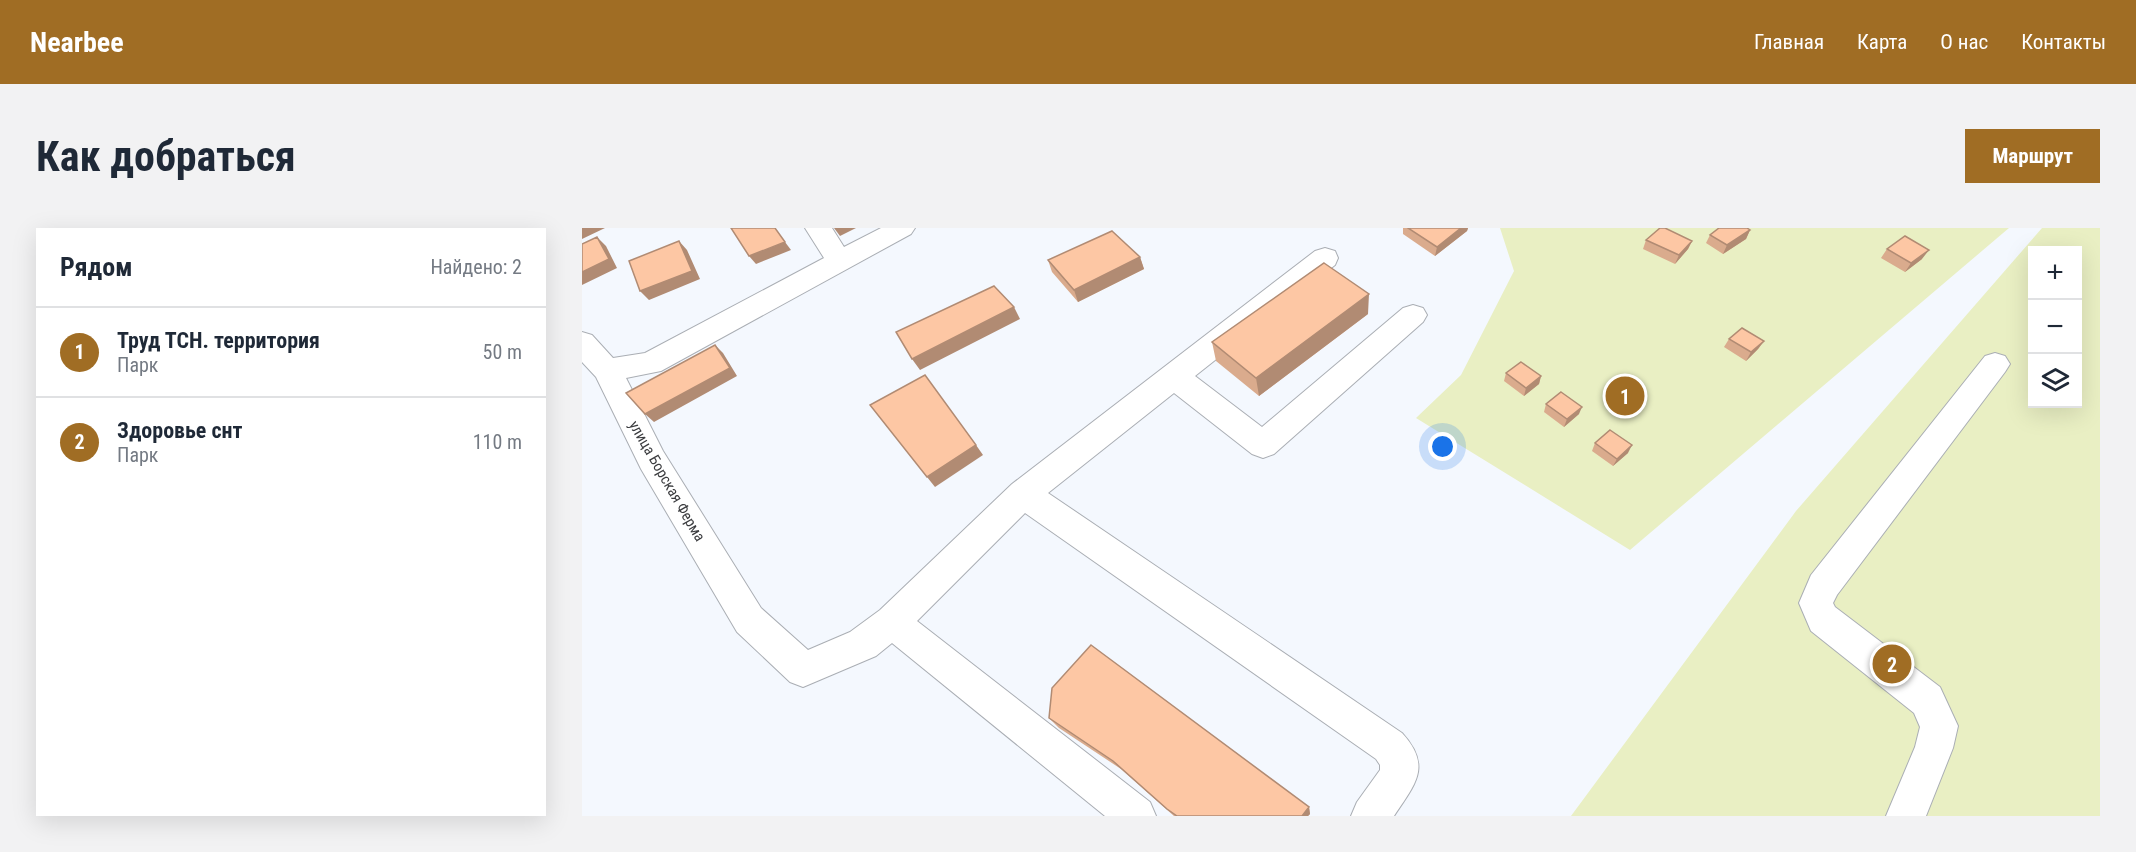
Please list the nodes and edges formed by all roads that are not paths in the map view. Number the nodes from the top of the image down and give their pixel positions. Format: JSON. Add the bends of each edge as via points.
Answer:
{"nodes":[{"id":1,"x":818,"y":228,"type":"edge"},
{"id":2,"x":902,"y":228,"type":"edge"},
{"id":3,"x":1325,"y":258,"type":"dead end"},
{"id":4,"x":840,"y":262,"type":"junction"},
{"id":5,"x":1413,"y":315,"type":"dead end"},
{"id":6,"x":582,"y":343,"type":"edge"},
{"id":7,"x":1995,"y":364,"type":"dead end"},
{"id":8,"x":607,"y":370,"type":"junction"},
{"id":9,"x":1173,"y":376,"type":"junction"},
{"id":10,"x":1023,"y":494,"type":"junction"},
{"id":11,"x":892,"y":622,"type":"junction"},
{"id":12,"x":1136,"y":816,"type":"edge"},
{"id":13,"x":1371,"y":816,"type":"edge"},
{"id":14,"x":1906,"y":816,"type":"edge"}],
"edges":[{"from":1,"to":4,"type":"street"},
{"from":2,"to":4,"type":"street"},
{"from":3,"to":9,"type":"street"},
{"from":4,"to":8,"type":"street","via":[[651,363]]},
{"from":5,"to":9,"type":"street","via":[[1263,445]]},
{"from":6,"to":8,"type":"street","name":"улица Борская Ферма"},
{"from":7,"to":14,"type":"street","via":[[1822,586],[1816,603],[1823,619],[1927,700],[1939,726]]},
{"from":8,"to":11,"type":"street","name":"улица Борская Ферма","via":[[652,459],[749,620],[803,670],[863,644]]},
{"from":9,"to":10,"type":"street"},
{"from":10,"to":11,"type":"street"},
{"from":10,"to":13,"type":"street","via":[[1389,746],[1401,760],[1397,778]]},
{"from":11,"to":12,"type":"street"}]}
